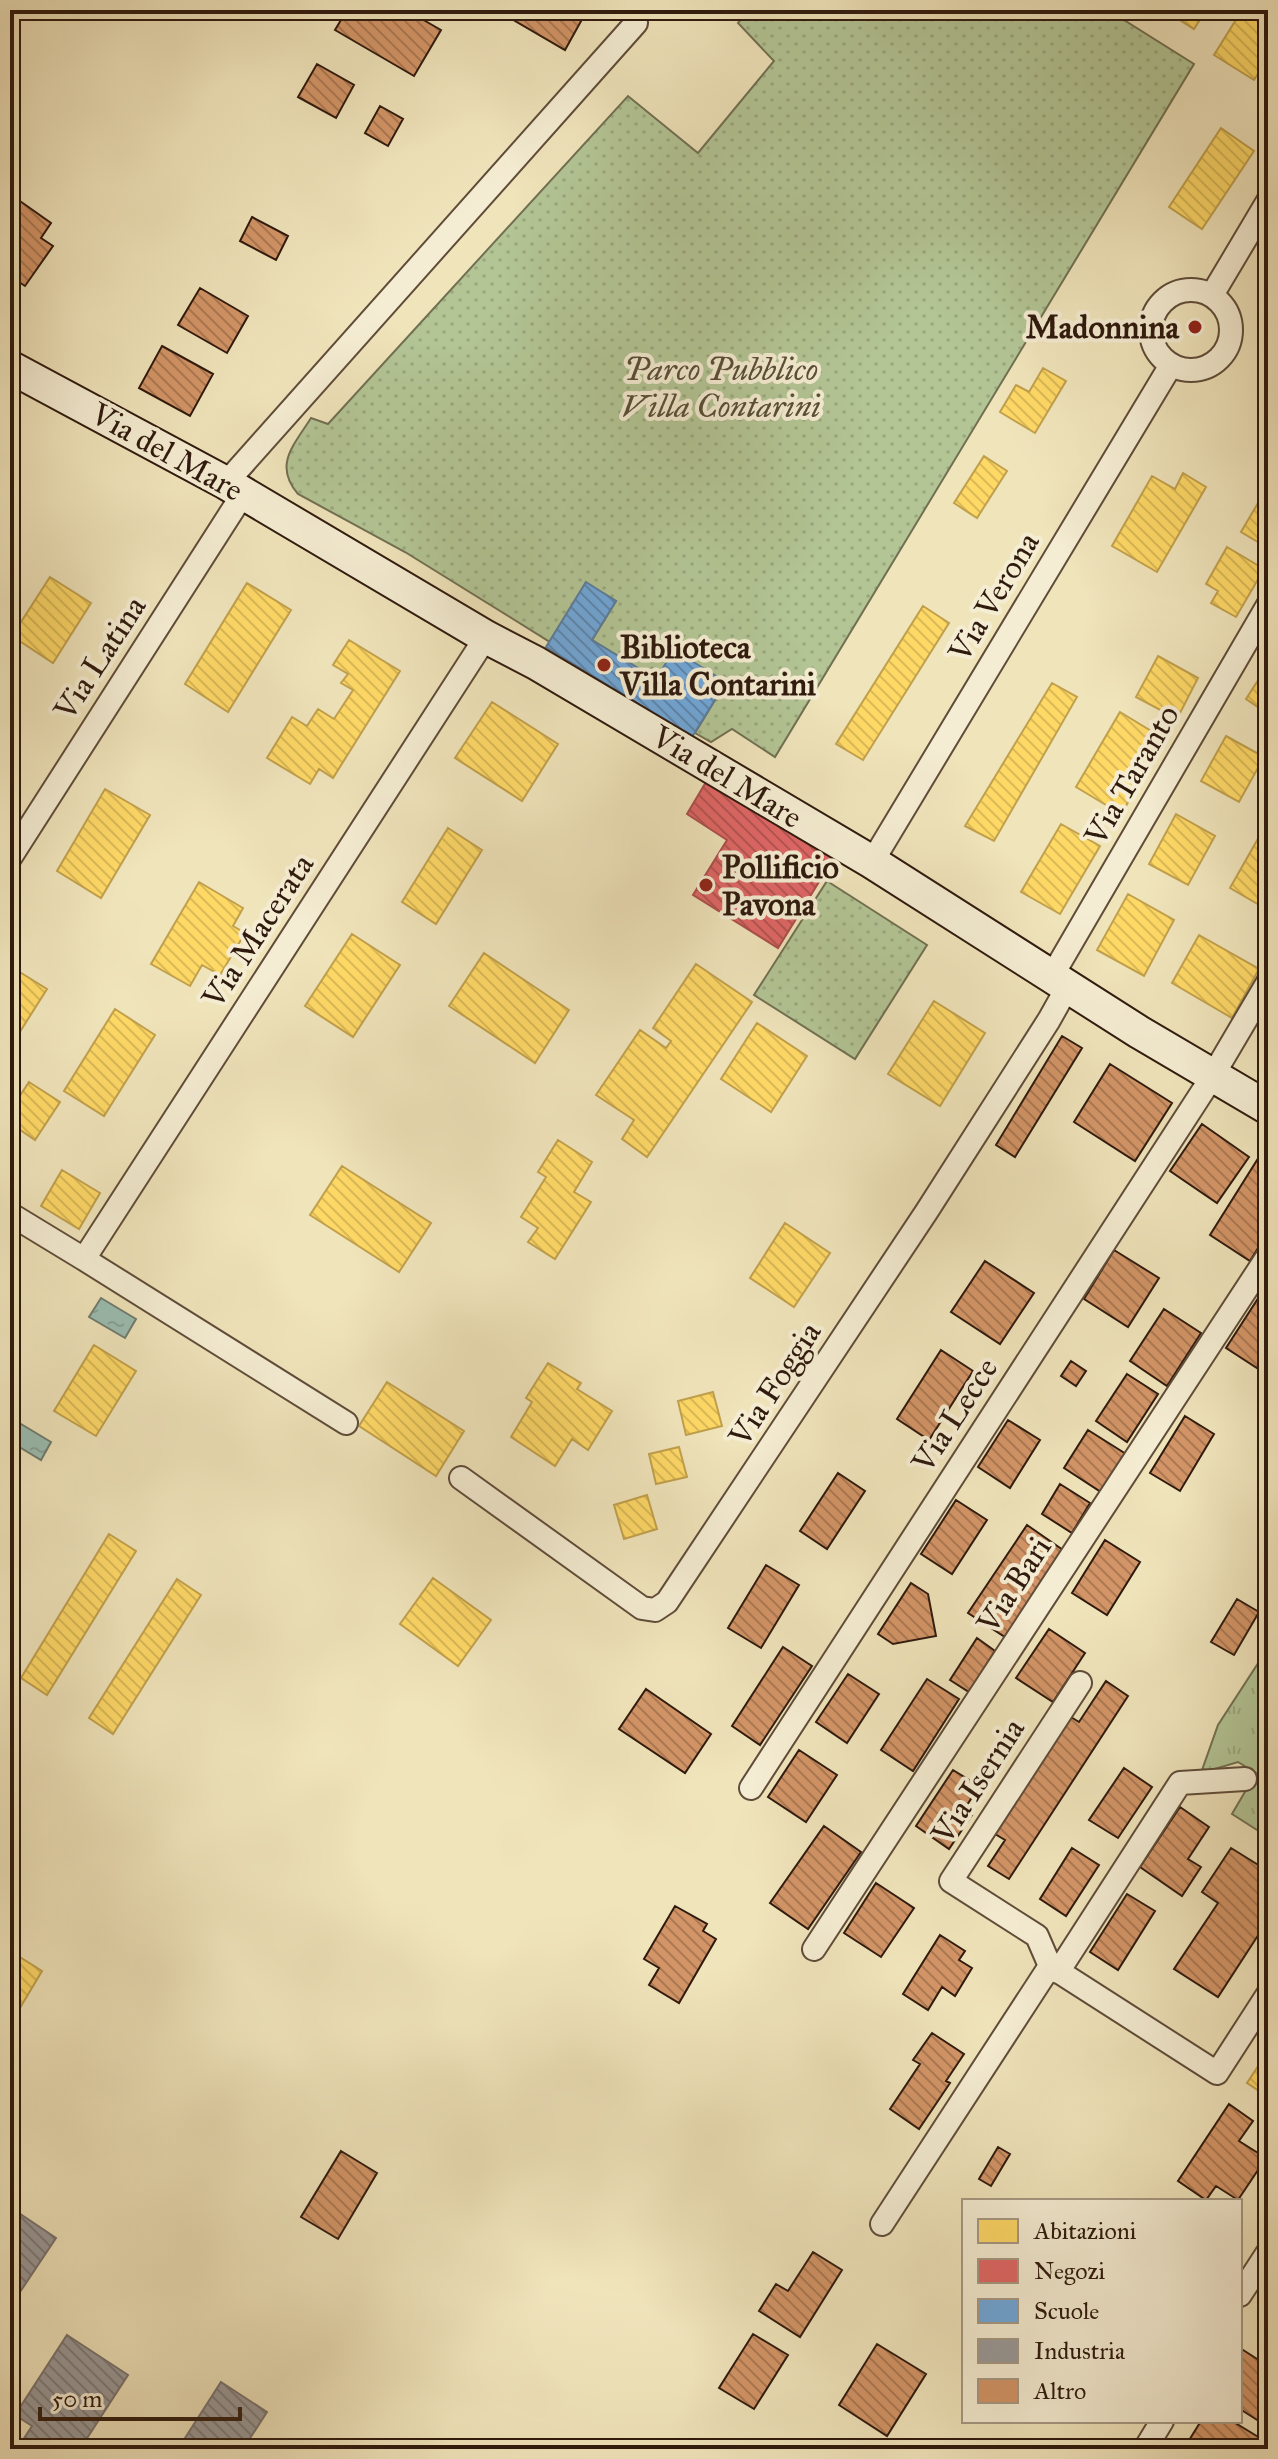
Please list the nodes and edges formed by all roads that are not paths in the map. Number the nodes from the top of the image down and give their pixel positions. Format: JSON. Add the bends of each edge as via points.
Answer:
{"nodes":[{"id":1,"x":636,"y":23,"type":"dead end"},
{"id":2,"x":1268,"y":201,"type":"edge"},
{"id":3,"x":1212,"y":295,"type":"junction"},
{"id":4,"x":1171,"y":365,"type":"junction"},
{"id":5,"x":10,"y":367,"type":"edge"},
{"id":6,"x":234,"y":488,"type":"junction"},
{"id":7,"x":1268,"y":605,"type":"edge"},
{"id":8,"x":486,"y":637,"type":"junction"},
{"id":9,"x":10,"y":858,"type":"edge"},
{"id":10,"x":872,"y":862,"type":"junction"},
{"id":11,"x":1060,"y":981,"type":"junction"},
{"id":12,"x":1268,"y":982,"type":"edge"},
{"id":13,"x":1212,"y":1077,"type":"junction"},
{"id":14,"x":1268,"y":1108,"type":"edge"},
{"id":15,"x":10,"y":1214,"type":"edge"},
{"id":16,"x":1268,"y":1256,"type":"edge"},
{"id":17,"x":84,"y":1259,"type":"junction"},
{"id":18,"x":346,"y":1423,"type":"dead end"},
{"id":19,"x":461,"y":1478,"type":"dead end"},
{"id":20,"x":1080,"y":1683,"type":"dead end"},
{"id":21,"x":1245,"y":1779,"type":"dead end"},
{"id":22,"x":751,"y":1788,"type":"dead end"},
{"id":23,"x":814,"y":1949,"type":"dead end"},
{"id":24,"x":1054,"y":1969,"type":"junction"},
{"id":25,"x":1268,"y":1994,"type":"edge"},
{"id":26,"x":882,"y":2224,"type":"dead end"},
{"id":27,"x":1268,"y":2252,"type":"edge"},
{"id":28,"x":1242,"y":2292,"type":"edge"},
{"id":29,"x":1161,"y":2423,"type":"edge"},
{"id":30,"x":1145,"y":2449,"type":"edge"}],
"edges":[{"from":1,"to":6,"type":"street","name":"Via Latina"},
{"from":2,"to":3,"type":"street"},
{"from":3,"to":4,"type":"street","via":[[1229,316],[1229,344],[1222,356],[1198,370]]},
{"from":3,"to":4,"type":"street","via":[[1187,289],[1164,299],[1156,309],[1154,346]]},
{"from":4,"to":10,"type":"street","name":"Via Verona"},
{"from":5,"to":6,"type":"main road","name":"Via del Mare"},
{"from":6,"to":8,"type":"main road","name":"Via del Mare"},
{"from":6,"to":9,"type":"street","name":"Via Latina"},
{"from":7,"to":11,"type":"street","name":"Via Taranto"},
{"from":8,"to":10,"type":"main road","name":"Via del Mare"},
{"from":8,"to":17,"type":"street","name":"Via Macerata"},
{"from":10,"to":11,"type":"main road","name":"Via del Mare"},
{"from":11,"to":13,"type":"main road","name":"Via del Mare"},
{"from":11,"to":19,"type":"street","name":"Via Foggia","via":[[1041,1033],[667,1602],[655,1610],[642,1608]]},
{"from":12,"to":13,"type":"street","name":"Via Lecce"},
{"from":13,"to":14,"type":"main road","name":"Via del Mare"},
{"from":13,"to":22,"type":"street","name":"Via Lecce"},
{"from":15,"to":17,"type":"street"},
{"from":16,"to":23,"type":"street","name":"Via Bari"},
{"from":17,"to":18,"type":"street"},
{"from":20,"to":24,"type":"street","name":"Via Isernia","via":[[951,1881],[1037,1936]]},
{"from":21,"to":24,"type":"street","via":[[1180,1783]]},
{"from":24,"to":25,"type":"street","name":"Via Isernia","via":[[1217,2073]]},
{"from":24,"to":26,"type":"street"},
{"from":27,"to":28,"type":"street"},
{"from":29,"to":30,"type":"street"}]}
